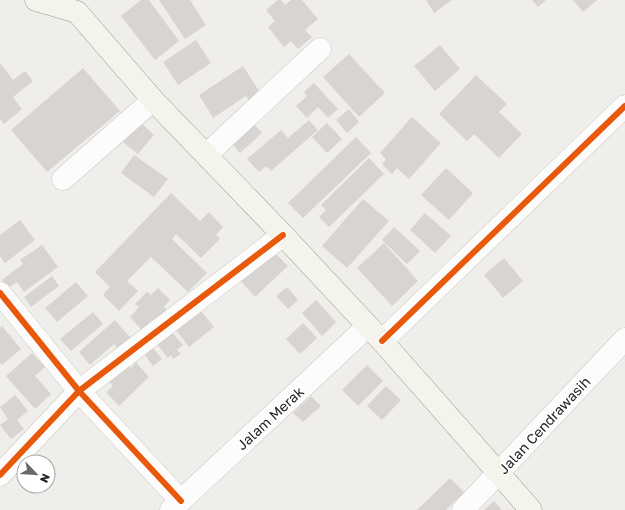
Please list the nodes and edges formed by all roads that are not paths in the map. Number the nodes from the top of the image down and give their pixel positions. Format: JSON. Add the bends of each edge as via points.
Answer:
{"nodes":[{"id":1,"x":36,"y":0,"type":"edge"},
{"id":2,"x":78,"y":6,"type":"edge"},
{"id":3,"x":320,"y":49,"type":"dead end"},
{"id":4,"x":153,"y":100,"type":"junction"},
{"id":5,"x":625,"y":106,"type":"edge"},
{"id":6,"x":206,"y":155,"type":"junction"},
{"id":7,"x":63,"y":179,"type":"dead end"},
{"id":8,"x":283,"y":235,"type":"junction"},
{"id":9,"x":0,"y":292,"type":"edge"},
{"id":10,"x":375,"y":334,"type":"junction"},
{"id":11,"x":625,"y":339,"type":"edge"},
{"id":12,"x":79,"y":391,"type":"junction"},
{"id":13,"x":498,"y":474,"type":"junction"},
{"id":14,"x":0,"y":475,"type":"edge"},
{"id":15,"x":176,"y":505,"type":"edge"},
{"id":16,"x":463,"y":510,"type":"edge"},
{"id":17,"x":531,"y":510,"type":"edge"}],
"edges":[{"from":1,"to":2,"type":"main road"},
{"from":2,"to":4,"type":"main road"},
{"from":3,"to":6,"type":"street"},
{"from":4,"to":6,"type":"main road"},
{"from":4,"to":7,"type":"street"},
{"from":5,"to":10,"type":"street","name":"Jalam Merak"},
{"from":6,"to":8,"type":"main road"},
{"from":8,"to":10,"type":"main road"},
{"from":8,"to":12,"type":"street"},
{"from":9,"to":12,"type":"street"},
{"from":10,"to":13,"type":"main road"},
{"from":10,"to":15,"type":"street","name":"Jalam Merak"},
{"from":11,"to":13,"type":"street","name":"Jalan Cendrawasih"},
{"from":12,"to":14,"type":"street"},
{"from":12,"to":15,"type":"street"},
{"from":13,"to":16,"type":"street","name":"Jalan Cendrawasih"},
{"from":13,"to":17,"type":"main road"}]}
